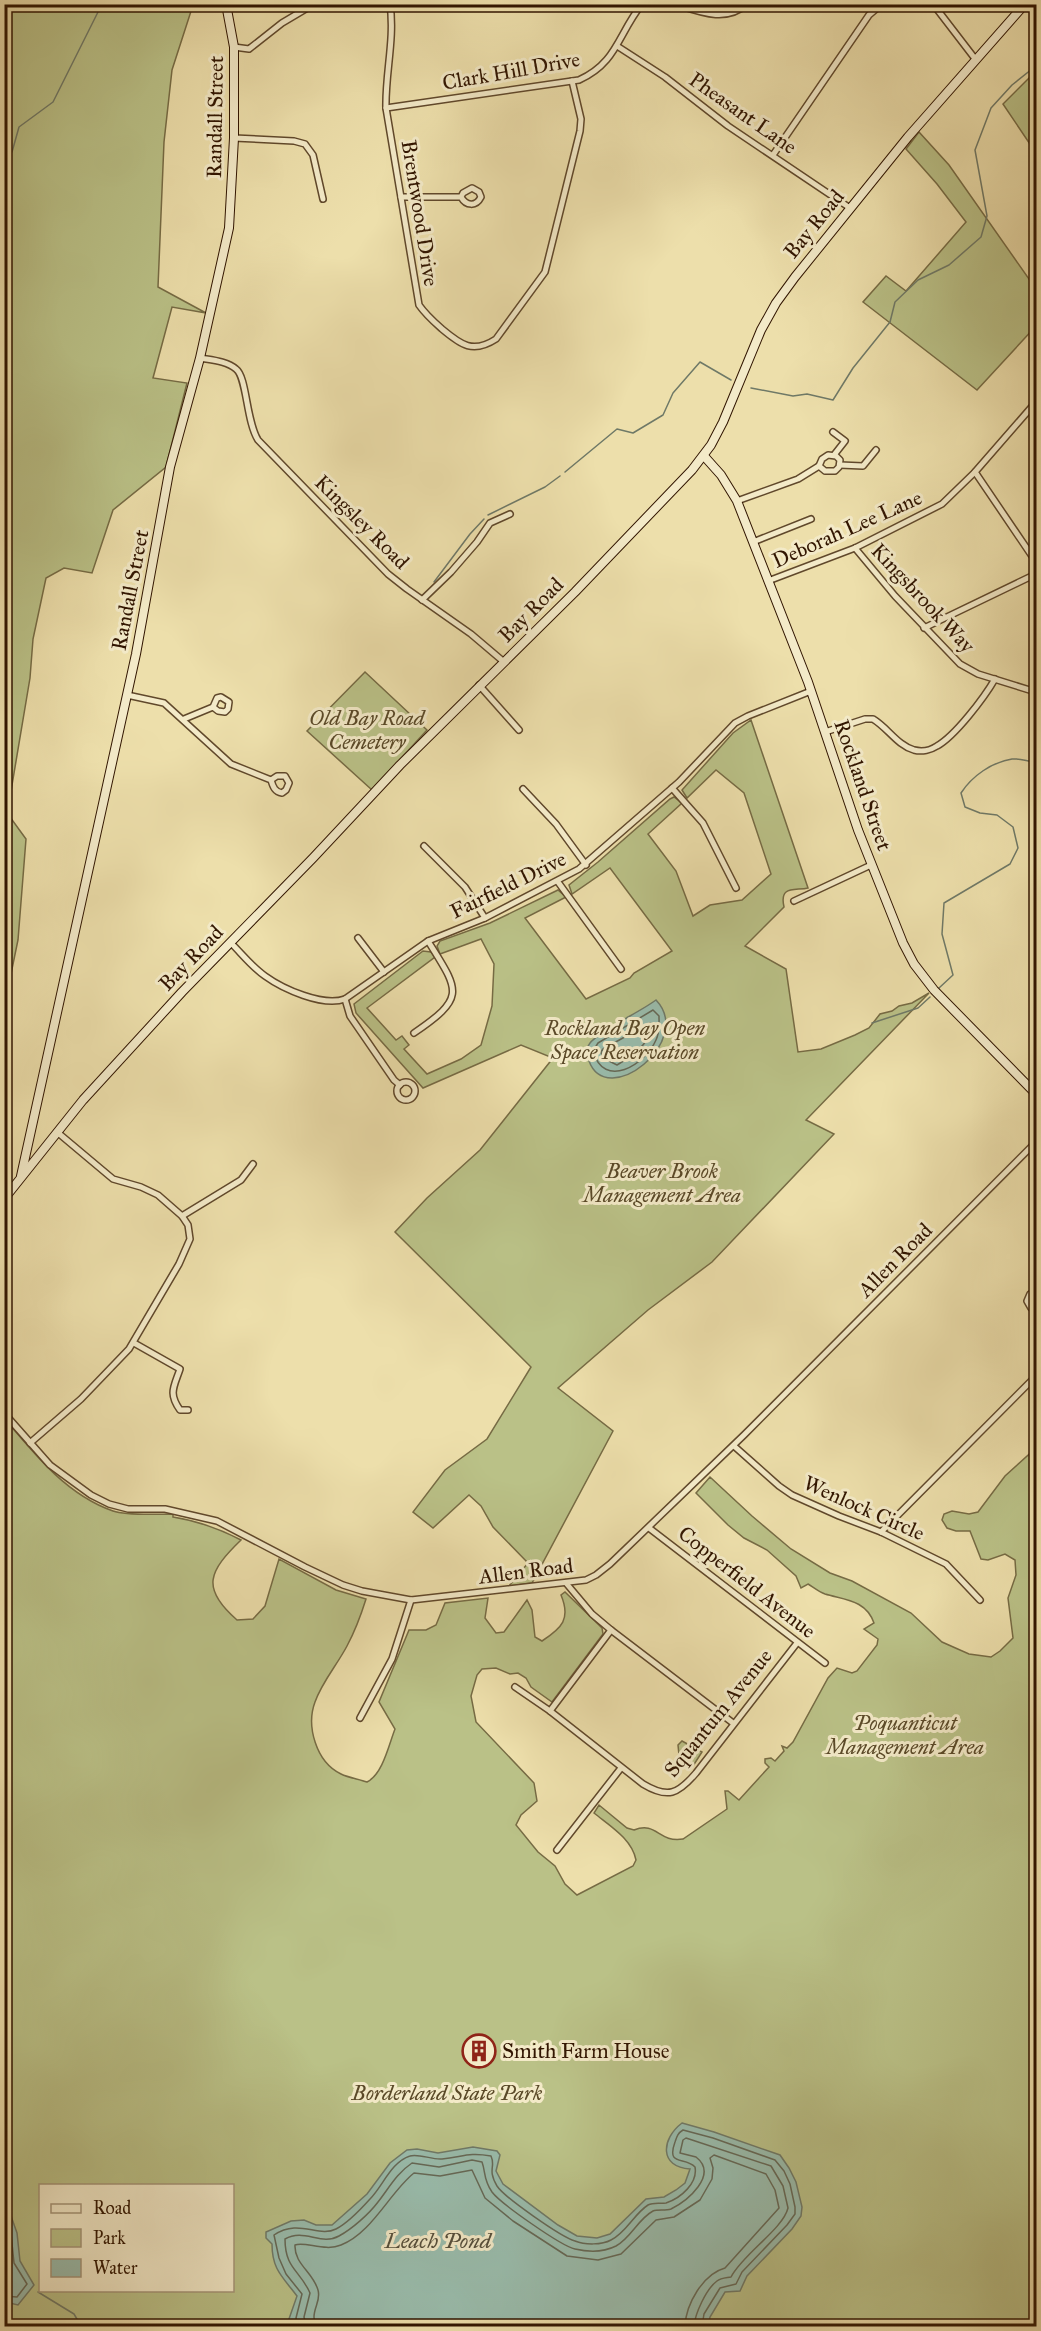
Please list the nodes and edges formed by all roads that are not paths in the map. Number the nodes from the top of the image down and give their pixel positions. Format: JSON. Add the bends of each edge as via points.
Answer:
{"nodes":[{"id":1,"x":226,"y":4,"type":"edge"},
{"id":2,"x":314,"y":4,"type":"edge"},
{"id":3,"x":390,"y":4,"type":"edge"},
{"id":4,"x":642,"y":4,"type":"edge"},
{"id":5,"x":675,"y":4,"type":"edge"},
{"id":6,"x":747,"y":4,"type":"edge"},
{"id":7,"x":882,"y":4,"type":"edge"},
{"id":8,"x":933,"y":4,"type":"edge"},
{"id":9,"x":1025,"y":4,"type":"edge"},
{"id":10,"x":617,"y":46,"type":"junction"},
{"id":11,"x":234,"y":47,"type":"junction"},
{"id":12,"x":975,"y":60,"type":"junction"},
{"id":13,"x":572,"y":81,"type":"junction"},
{"id":14,"x":386,"y":108,"type":"junction"},
{"id":15,"x":234,"y":138,"type":"junction"},
{"id":16,"x":774,"y":155,"type":"junction"},
{"id":17,"x":401,"y":197,"type":"junction"},
{"id":18,"x":461,"y":197,"type":"dead end"},
{"id":19,"x":323,"y":199,"type":"dead end"},
{"id":20,"x":850,"y":208,"type":"junction"},
{"id":21,"x":200,"y":358,"type":"junction"},
{"id":22,"x":1036,"y":402,"type":"edge"},
{"id":23,"x":833,"y":432,"type":"dead end"},
{"id":24,"x":876,"y":450,"type":"dead end"},
{"id":25,"x":834,"y":455,"type":"junction"},
{"id":26,"x":704,"y":456,"type":"junction"},
{"id":27,"x":840,"y":465,"type":"junction"},
{"id":28,"x":819,"y":466,"type":"junction"},
{"id":29,"x":975,"y":472,"type":"junction"},
{"id":30,"x":737,"y":501,"type":"junction"},
{"id":31,"x":510,"y":514,"type":"dead end"},
{"id":32,"x":811,"y":519,"type":"dead end"},
{"id":33,"x":753,"y":542,"type":"junction"},
{"id":34,"x":855,"y":548,"type":"junction"},
{"id":35,"x":1036,"y":562,"type":"edge"},
{"id":36,"x":1036,"y":574,"type":"edge"},
{"id":37,"x":768,"y":581,"type":"junction"},
{"id":38,"x":422,"y":600,"type":"junction"},
{"id":39,"x":924,"y":628,"type":"junction"},
{"id":40,"x":504,"y":662,"type":"junction"},
{"id":41,"x":995,"y":679,"type":"junction"},
{"id":42,"x":479,"y":685,"type":"junction"},
{"id":43,"x":811,"y":691,"type":"junction"},
{"id":44,"x":1036,"y":692,"type":"edge"},
{"id":45,"x":128,"y":695,"type":"junction"},
{"id":46,"x":213,"y":707,"type":"dead end"},
{"id":47,"x":184,"y":719,"type":"junction"},
{"id":48,"x":519,"y":730,"type":"dead end"},
{"id":49,"x":825,"y":732,"type":"junction"},
{"id":50,"x":271,"y":780,"type":"dead end"},
{"id":51,"x":672,"y":788,"type":"junction"},
{"id":52,"x":523,"y":789,"type":"dead end"},
{"id":53,"x":424,"y":846,"type":"dead end"},
{"id":54,"x":585,"y":865,"type":"junction"},
{"id":55,"x":871,"y":865,"type":"junction"},
{"id":56,"x":558,"y":882,"type":"junction"},
{"id":57,"x":736,"y":888,"type":"dead end"},
{"id":58,"x":795,"y":901,"type":"dead end"},
{"id":59,"x":485,"y":918,"type":"junction"},
{"id":60,"x":358,"y":938,"type":"dead end"},
{"id":61,"x":428,"y":941,"type":"junction"},
{"id":62,"x":231,"y":943,"type":"junction"},
{"id":63,"x":621,"y":969,"type":"dead end"},
{"id":64,"x":384,"y":972,"type":"junction"},
{"id":65,"x":345,"y":999,"type":"junction"},
{"id":66,"x":414,"y":1034,"type":"dead end"},
{"id":67,"x":400,"y":1084,"type":"dead end"},
{"id":68,"x":1036,"y":1094,"type":"edge"},
{"id":69,"x":57,"y":1132,"type":"junction"},
{"id":70,"x":1036,"y":1142,"type":"edge"},
{"id":71,"x":253,"y":1164,"type":"dead end"},
{"id":72,"x":21,"y":1179,"type":"junction"},
{"id":73,"x":4,"y":1199,"type":"edge"},
{"id":74,"x":182,"y":1216,"type":"junction"},
{"id":75,"x":1036,"y":1292,"type":"edge"},
{"id":76,"x":1036,"y":1310,"type":"edge"},
{"id":77,"x":134,"y":1343,"type":"junction"},
{"id":78,"x":1036,"y":1376,"type":"edge"},
{"id":79,"x":188,"y":1410,"type":"dead end"},
{"id":80,"x":4,"y":1413,"type":"edge"},
{"id":81,"x":30,"y":1443,"type":"junction"},
{"id":82,"x":734,"y":1446,"type":"junction"},
{"id":83,"x":649,"y":1528,"type":"junction"},
{"id":84,"x":881,"y":1532,"type":"junction"},
{"id":85,"x":566,"y":1583,"type":"junction"},
{"id":86,"x":411,"y":1600,"type":"junction"},
{"id":87,"x":980,"y":1600,"type":"dead end"},
{"id":88,"x":611,"y":1630,"type":"junction"},
{"id":89,"x":797,"y":1643,"type":"junction"},
{"id":90,"x":825,"y":1663,"type":"dead end"},
{"id":91,"x":515,"y":1687,"type":"dead end"},
{"id":92,"x":550,"y":1711,"type":"junction"},
{"id":93,"x":360,"y":1718,"type":"dead end"},
{"id":94,"x":733,"y":1723,"type":"junction"},
{"id":95,"x":621,"y":1768,"type":"junction"},
{"id":96,"x":557,"y":1850,"type":"dead end"}],
"edges":[{"from":1,"to":11,"type":"street","name":"Randall Street"},
{"from":2,"to":11,"type":"street","via":[[249,49]]},
{"from":3,"to":14,"type":"street","name":"Brentwood Drive"},
{"from":4,"to":10,"type":"street","name":"Clark Hill Drive"},
{"from":5,"to":6,"type":"street","via":[[722,16],[734,14]]},
{"from":7,"to":16,"type":"street","via":[[864,22]]},
{"from":8,"to":12,"type":"street"},
{"from":9,"to":12,"type":"street","name":"Bay Road"},
{"from":10,"to":13,"type":"street","name":"Clark Hill Drive","via":[[601,68]]},
{"from":10,"to":16,"type":"street","name":"Pheasant Lane"},
{"from":11,"to":15,"type":"street","name":"Randall Street"},
{"from":12,"to":20,"type":"street","name":"Bay Road"},
{"from":13,"to":14,"type":"street","name":"Clark Hill Drive"},
{"from":13,"to":17,"type":"street","name":"Brentwood Drive","via":[[580,131],[545,272],[504,330],[488,345],[464,346],[426,316],[419,305]]},
{"from":14,"to":17,"type":"street","name":"Brentwood Drive"},
{"from":15,"to":19,"type":"street","via":[[305,144],[314,155]]},
{"from":15,"to":21,"type":"street","name":"Randall Street","via":[[229,228]]},
{"from":16,"to":20,"type":"street","name":"Pheasant Lane"},
{"from":17,"to":18,"type":"street"},
{"from":20,"to":26,"type":"street","name":"Bay Road","via":[[776,303]]},
{"from":21,"to":38,"type":"street","name":"Kingsley Road","via":[[230,365],[241,375],[250,423],[258,440],[366,552]]},
{"from":21,"to":45,"type":"street","name":"Randall Street","via":[[170,467]]},
{"from":22,"to":29,"type":"street","name":"Deborah Lee Lane"},
{"from":23,"to":25,"type":"street","via":[[845,441]]},
{"from":24,"to":27,"type":"street","via":[[863,466]]},
{"from":25,"to":27,"type":"street"},
{"from":25,"to":28,"type":"street","via":[[826,456]]},
{"from":26,"to":30,"type":"street","name":"Rockland Street"},
{"from":26,"to":40,"type":"street","name":"Bay Road"},
{"from":27,"to":28,"type":"street","via":[[830,472]]},
{"from":28,"to":30,"type":"street","via":[[798,479]]},
{"from":29,"to":34,"type":"street","name":"Deborah Lee Lane","via":[[942,504]]},
{"from":29,"to":35,"type":"street"},
{"from":30,"to":33,"type":"street","name":"Rockland Street"},
{"from":31,"to":38,"type":"street","via":[[490,523],[451,572]]},
{"from":32,"to":33,"type":"street"},
{"from":33,"to":37,"type":"street","name":"Rockland Street"},
{"from":34,"to":37,"type":"street","name":"Deborah Lee Lane"},
{"from":34,"to":39,"type":"street","name":"Kingsbrook Way"},
{"from":36,"to":39,"type":"street"},
{"from":37,"to":43,"type":"street","name":"Rockland Street"},
{"from":38,"to":40,"type":"street","name":"Kingsley Road"},
{"from":39,"to":41,"type":"street","name":"Kingsbrook Way","via":[[969,670]]},
{"from":40,"to":42,"type":"street","name":"Bay Road"},
{"from":41,"to":44,"type":"street","name":"Kingsbrook Way"},
{"from":41,"to":49,"type":"street","via":[[966,717],[930,750],[913,749],[898,741],[873,719]]},
{"from":42,"to":48,"type":"street"},
{"from":42,"to":62,"type":"street","name":"Bay Road"},
{"from":43,"to":49,"type":"street","name":"Rockland Street"},
{"from":43,"to":51,"type":"street","name":"Fairfield Drive","via":[[735,723]]},
{"from":45,"to":47,"type":"street","via":[[164,703]]},
{"from":45,"to":72,"type":"street","name":"Randall Street"},
{"from":46,"to":47,"type":"street"},
{"from":47,"to":50,"type":"street","via":[[231,764]]},
{"from":49,"to":55,"type":"street","name":"Rockland Street"},
{"from":51,"to":54,"type":"street","name":"Fairfield Drive"},
{"from":51,"to":57,"type":"street","via":[[703,824]]},
{"from":52,"to":54,"type":"street","via":[[556,824]]},
{"from":53,"to":59,"type":"street","via":[[465,886]]},
{"from":54,"to":56,"type":"street","name":"Fairfield Drive"},
{"from":55,"to":58,"type":"street"},
{"from":55,"to":68,"type":"street","name":"Rockland Street","via":[[903,944],[919,972]]},
{"from":56,"to":59,"type":"street","name":"Fairfield Drive"},
{"from":56,"to":63,"type":"street"},
{"from":59,"to":61,"type":"street","name":"Fairfield Drive"},
{"from":60,"to":64,"type":"street"},
{"from":61,"to":64,"type":"street","name":"Fairfield Drive"},
{"from":61,"to":66,"type":"street","via":[[450,975],[452,1000]]},
{"from":62,"to":65,"type":"street","via":[[276,982],[318,1000]]},
{"from":62,"to":69,"type":"street","name":"Bay Road","via":[[108,1071]]},
{"from":64,"to":65,"type":"street","name":"Fairfield Drive"},
{"from":65,"to":67,"type":"street","via":[[352,1019]]},
{"from":69,"to":72,"type":"street","name":"Bay Road"},
{"from":69,"to":74,"type":"street","via":[[113,1179],[141,1186]]},
{"from":70,"to":82,"type":"street","name":"Allen Road"},
{"from":71,"to":74,"type":"street","via":[[241,1180]]},
{"from":72,"to":73,"type":"street","name":"Bay Road"},
{"from":74,"to":77,"type":"street","via":[[190,1233],[188,1248]]},
{"from":75,"to":76,"type":"street","via":[[1027,1301]]},
{"from":77,"to":79,"type":"street","via":[[180,1369],[174,1401],[180,1410]]},
{"from":77,"to":81,"type":"street","via":[[81,1399]]},
{"from":78,"to":84,"type":"street"},
{"from":80,"to":81,"type":"street","name":"Allen Road"},
{"from":81,"to":86,"type":"street","name":"Allen Road","via":[[50,1465],[109,1504],[129,1509],[165,1509],[217,1521],[343,1585]]},
{"from":82,"to":83,"type":"street","name":"Allen Road"},
{"from":82,"to":84,"type":"street","name":"Wenlock Circle","via":[[792,1495]]},
{"from":83,"to":85,"type":"street","name":"Allen Road","via":[[601,1572]]},
{"from":83,"to":89,"type":"street","name":"Copperfield Avenue"},
{"from":84,"to":87,"type":"street","name":"Wenlock Circle","via":[[946,1564]]},
{"from":85,"to":86,"type":"street","name":"Allen Road"},
{"from":85,"to":88,"type":"street"},
{"from":86,"to":93,"type":"street","via":[[392,1659]]},
{"from":88,"to":92,"type":"street"},
{"from":88,"to":94,"type":"street"},
{"from":89,"to":90,"type":"street","name":"Copperfield Avenue"},
{"from":89,"to":94,"type":"street","name":"Squantum Avenue"},
{"from":91,"to":92,"type":"street","name":"Squantum Avenue"},
{"from":92,"to":95,"type":"street","name":"Squantum Avenue"},
{"from":94,"to":95,"type":"street","name":"Squantum Avenue","via":[[696,1773],[676,1792],[654,1791]]},
{"from":95,"to":96,"type":"street"}]}
